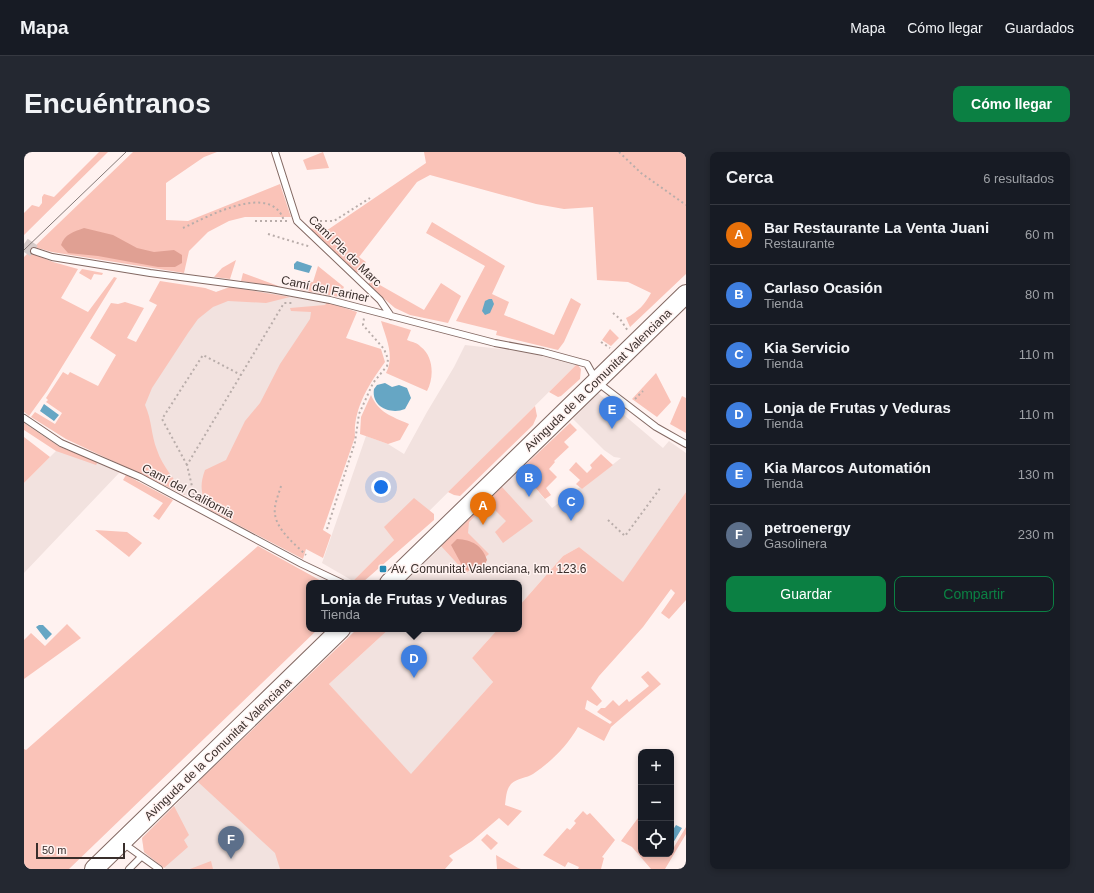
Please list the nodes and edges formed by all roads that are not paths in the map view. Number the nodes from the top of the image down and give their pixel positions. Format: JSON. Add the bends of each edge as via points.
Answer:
{"nodes":[{"id":1,"x":275,"y":152,"type":"edge"},
{"id":2,"x":34,"y":251,"type":"tunnel mouth"},
{"id":3,"x":686,"y":294,"type":"edge"},
{"id":4,"x":391,"y":316,"type":"junction"},
{"id":5,"x":597,"y":382,"type":"junction"},
{"id":6,"x":24,"y":418,"type":"edge"},
{"id":7,"x":686,"y":444,"type":"edge"},
{"id":8,"x":336,"y":580,"type":"edge"},
{"id":9,"x":392,"y":580,"type":"edge"},
{"id":10,"x":338,"y":632,"type":"edge"},
{"id":11,"x":122,"y":842,"type":"junction"},
{"id":12,"x":141,"y":857,"type":"junction"},
{"id":13,"x":94,"y":869,"type":"edge"},
{"id":14,"x":129,"y":869,"type":"edge"},
{"id":15,"x":159,"y":869,"type":"edge"}],
"edges":[{"from":1,"to":4,"type":"lane","name":"Camí Pla de Marc","via":[[297,221],[380,300]]},
{"from":2,"to":4,"type":"lane","name":"Camí del Fariner","via":[[52,257],[142,272],[271,289]]},
{"from":3,"to":5,"type":"main road","name":"Avinguda de la Comunitat Valenciana"},
{"from":4,"to":5,"type":"lane","name":"Camí del Fariner","via":[[587,364]]},
{"from":5,"to":7,"type":"lane","via":[[656,427]]},
{"from":5,"to":9,"type":"main road","name":"Avinguda de la Comunitat Valenciana"},
{"from":6,"to":8,"type":"lane","name":"Camí del California","via":[[61,443],[140,477]]},
{"from":10,"to":11,"type":"main road","name":"Avinguda de la Comunitat Valenciana"},
{"from":11,"to":12,"type":"lane"},
{"from":11,"to":13,"type":"main road","name":"Avinguda de la Comunitat Valenciana"},
{"from":12,"to":14,"type":"lane"},
{"from":12,"to":15,"type":"lane"}]}
